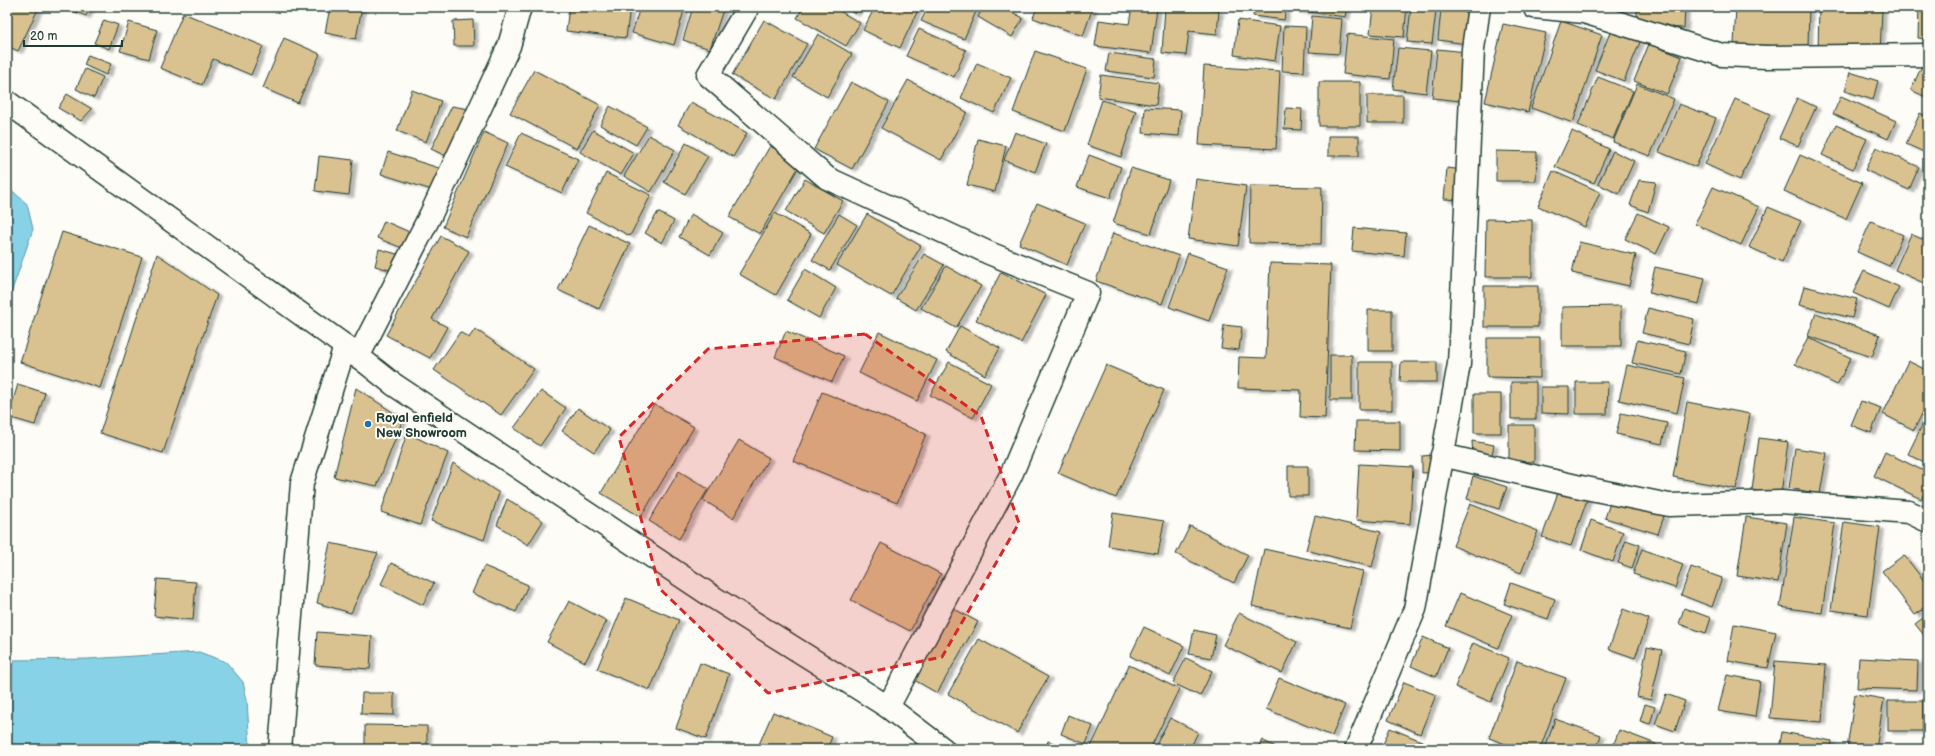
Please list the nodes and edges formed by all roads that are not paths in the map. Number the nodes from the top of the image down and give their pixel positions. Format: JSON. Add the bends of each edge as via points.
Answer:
{"nodes":[{"id":1,"x":520,"y":7,"type":"edge"},
{"id":2,"x":748,"y":7,"type":"edge"},
{"id":3,"x":1479,"y":7,"type":"edge"},
{"id":4,"x":1534,"y":7,"type":"edge"},
{"id":5,"x":1928,"y":55,"type":"edge"},
{"id":6,"x":7,"y":102,"type":"edge"},
{"id":7,"x":351,"y":352,"type":"junction"},
{"id":8,"x":1442,"y":455,"type":"junction"},
{"id":9,"x":1928,"y":521,"type":"edge"},
{"id":10,"x":888,"y":707,"type":"junction"},
{"id":11,"x":280,"y":749,"type":"edge"},
{"id":12,"x":943,"y":749,"type":"edge"},
{"id":13,"x":1356,"y":749,"type":"edge"}],
"edges":[{"from":1,"to":7,"type":"main road","via":[[509,46],[430,214]]},
{"from":2,"to":10,"type":"main road","via":[[708,75],[827,178],[989,253],[1088,293],[1011,475]]},
{"from":3,"to":8,"type":"main road","via":[[1473,49],[1459,364]]},
{"from":4,"to":5,"type":"main road","via":[[1584,12],[1722,55]]},
{"from":6,"to":7,"type":"main road"},
{"from":7,"to":10,"type":"main road","via":[[393,384],[713,597]]},
{"from":7,"to":11,"type":"main road","via":[[302,483]]},
{"from":8,"to":9,"type":"main road","via":[[1669,505],[1781,502],[1909,512]]},
{"from":8,"to":13,"type":"main road","via":[[1415,610]]},
{"from":10,"to":12,"type":"main road"}]}
